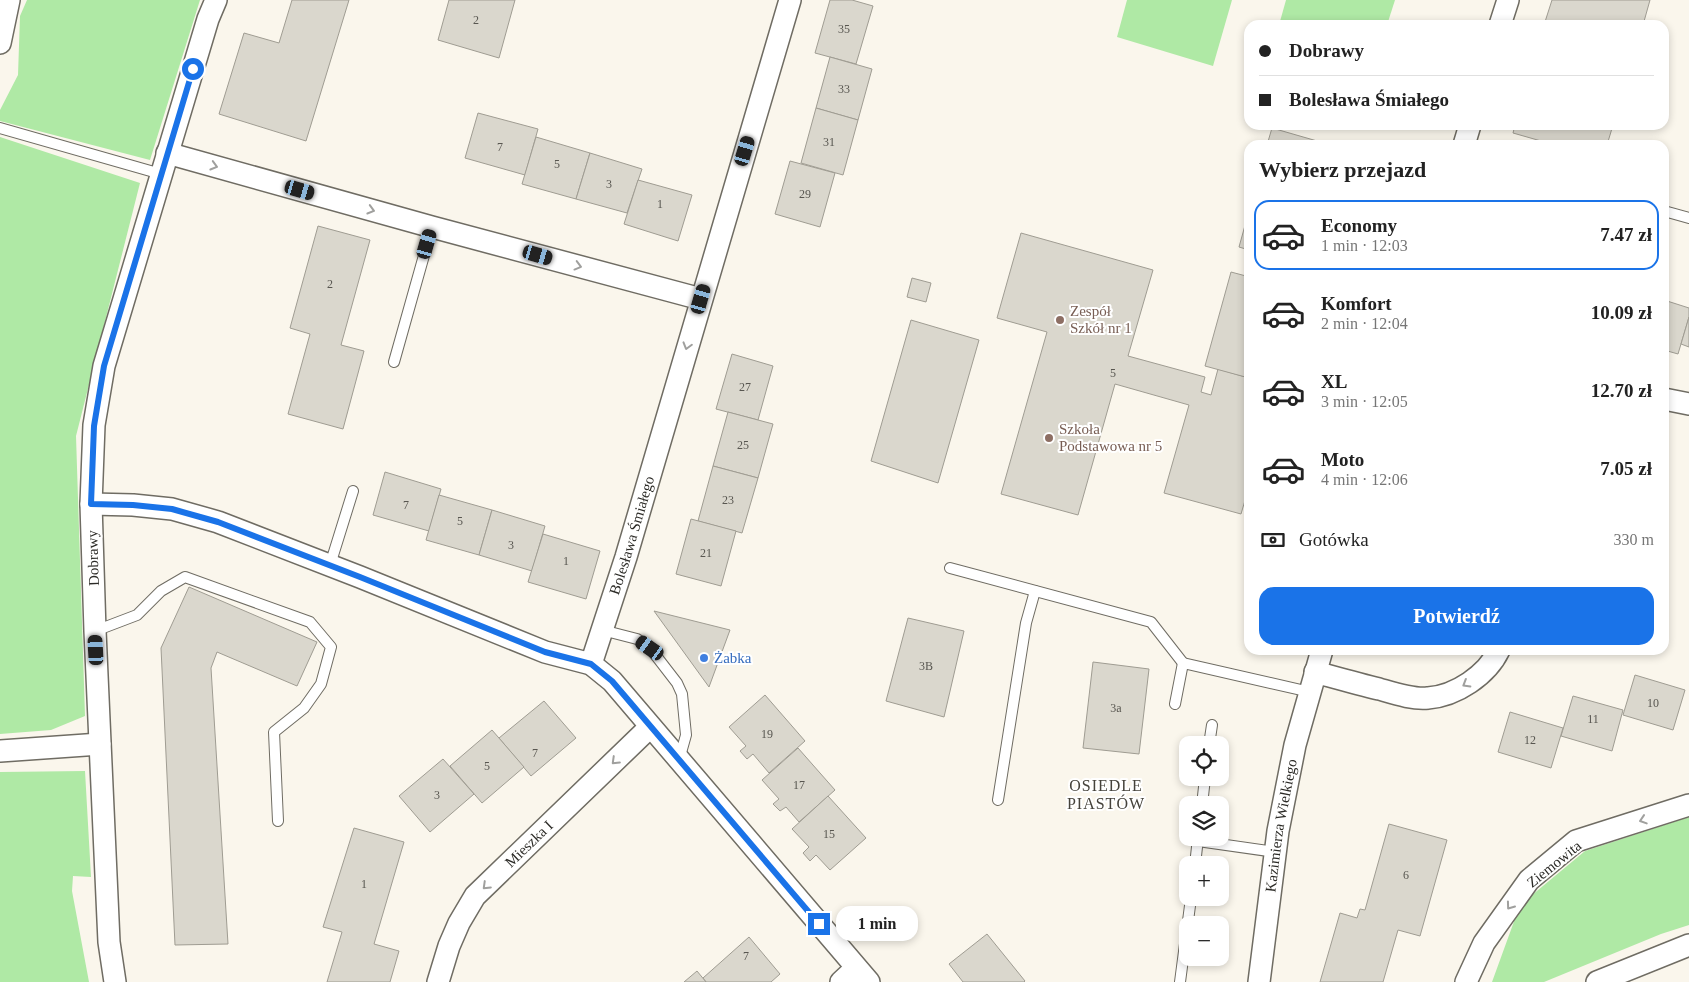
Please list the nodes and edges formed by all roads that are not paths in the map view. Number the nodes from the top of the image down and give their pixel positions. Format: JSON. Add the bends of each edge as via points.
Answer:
{"nodes":[{"id":1,"x":9,"y":0,"type":"edge"},
{"id":2,"x":216,"y":0,"type":"edge"},
{"id":3,"x":790,"y":0,"type":"edge"},
{"id":4,"x":1508,"y":0,"type":"edge"},
{"id":5,"x":1502,"y":20,"type":"edge"},
{"id":6,"x":0,"y":44,"type":"edge"},
{"id":7,"x":0,"y":128,"type":"edge"},
{"id":8,"x":167,"y":153,"type":"junction"},
{"id":9,"x":161,"y":174,"type":"junction"},
{"id":10,"x":1669,"y":212,"type":"edge"},
{"id":11,"x":1689,"y":218,"type":"edge"},
{"id":12,"x":432,"y":227,"type":"junction"},
{"id":13,"x":701,"y":299,"type":"junction"},
{"id":14,"x":394,"y":362,"type":"dead end"},
{"id":15,"x":1669,"y":400,"type":"edge"},
{"id":16,"x":1689,"y":404,"type":"edge"},
{"id":17,"x":353,"y":491,"type":"dead end"},
{"id":18,"x":91,"y":504,"type":"junction"},
{"id":19,"x":330,"y":565,"type":"junction"},
{"id":20,"x":950,"y":568,"type":"dead end"},
{"id":21,"x":1035,"y":591,"type":"junction"},
{"id":22,"x":602,"y":630,"type":"junction"},
{"id":23,"x":94,"y":631,"type":"junction"},
{"id":24,"x":1321,"y":655,"type":"edge"},
{"id":25,"x":1497,"y":655,"type":"edge"},
{"id":26,"x":1183,"y":663,"type":"junction"},
{"id":27,"x":591,"y":664,"type":"junction"},
{"id":28,"x":1313,"y":682,"type":"junction"},
{"id":29,"x":1175,"y":704,"type":"dead end"},
{"id":30,"x":1212,"y":725,"type":"dead end"},
{"id":31,"x":650,"y":727,"type":"junction"},
{"id":32,"x":1210,"y":736,"type":"edge"},
{"id":33,"x":100,"y":744,"type":"junction"},
{"id":34,"x":0,"y":751,"type":"edge"},
{"id":35,"x":679,"y":761,"type":"junction"},
{"id":36,"x":998,"y":800,"type":"dead end"},
{"id":37,"x":1689,"y":805,"type":"edge"},
{"id":38,"x":278,"y":821,"type":"dead end"},
{"id":39,"x":1229,"y":844,"type":"edge"},
{"id":40,"x":1275,"y":852,"type":"junction"},
{"id":41,"x":1190,"y":906,"type":"edge"},
{"id":42,"x":1689,"y":945,"type":"edge"},
{"id":43,"x":855,"y":977,"type":"edge"},
{"id":44,"x":115,"y":982,"type":"edge"},
{"id":45,"x":438,"y":982,"type":"edge"},
{"id":46,"x":1180,"y":982,"type":"edge"},
{"id":47,"x":1259,"y":982,"type":"edge"},
{"id":48,"x":1466,"y":982,"type":"edge"},
{"id":49,"x":1597,"y":982,"type":"edge"}],
"edges":[{"from":1,"to":6,"type":"street"},
{"from":2,"to":8,"type":"street","name":"Dobrawy"},
{"from":3,"to":13,"type":"street","name":"Bolesława Śmiałego"},
{"from":4,"to":5,"type":"street"},
{"from":7,"to":9,"type":"lane"},
{"from":8,"to":9,"type":"street","name":"Dobrawy"},
{"from":8,"to":12,"type":"street","one_way":true},
{"from":9,"to":18,"type":"street","name":"Dobrawy","via":[[104,366],[94,426]]},
{"from":10,"to":11,"type":"lane"},
{"from":12,"to":13,"type":"street","one_way":true},
{"from":12,"to":14,"type":"lane"},
{"from":13,"to":22,"type":"street","name":"Bolesława Śmiałego","one_way":true},
{"from":15,"to":16,"type":"street"},
{"from":17,"to":19,"type":"lane"},
{"from":18,"to":19,"type":"street","via":[[172,509],[218,522]]},
{"from":18,"to":23,"type":"street","name":"Dobrawy"},
{"from":19,"to":27,"type":"street","via":[[545,652]]},
{"from":20,"to":21,"type":"lane"},
{"from":21,"to":26,"type":"lane","via":[[1151,622]]},
{"from":21,"to":36,"type":"lane","via":[[1026,623]]},
{"from":22,"to":27,"type":"street","name":"Bolesława Śmiałego"},
{"from":22,"to":35,"type":"lane","via":[[637,639],[650,648],[678,683],[686,736]]},
{"from":23,"to":33,"type":"street","name":"Dobrawy"},
{"from":23,"to":38,"type":"lane","via":[[137,615],[161,591],[185,577],[310,622],[331,647],[321,684],[304,708],[274,732]]},
{"from":24,"to":28,"type":"street","name":"Kazimierza Wielkiego"},
{"from":25,"to":28,"type":"street","one_way":true,"via":[[1476,678],[1454,692],[1428,698]]},
{"from":26,"to":28,"type":"lane"},
{"from":26,"to":29,"type":"lane"},
{"from":27,"to":31,"type":"street","via":[[612,681]]},
{"from":28,"to":40,"type":"street","name":"Kazimierza Wielkiego","via":[[1296,745]]},
{"from":30,"to":32,"type":"lane"},
{"from":31,"to":35,"type":"street"},
{"from":31,"to":45,"type":"street","name":"Mieszka I","one_way":true,"via":[[475,896],[458,924]]},
{"from":33,"to":34,"type":"street"},
{"from":33,"to":44,"type":"street","name":"Dobrawy","via":[[109,942]]},
{"from":35,"to":43,"type":"street"},
{"from":37,"to":48,"type":"street","name":"Ziemowita","one_way":true,"via":[[1576,841],[1529,880],[1484,943]]},
{"from":39,"to":40,"type":"lane"},
{"from":40,"to":47,"type":"street","name":"Kazimierza Wielkiego"},
{"from":41,"to":46,"type":"lane"},
{"from":42,"to":49,"type":"street"}]}
